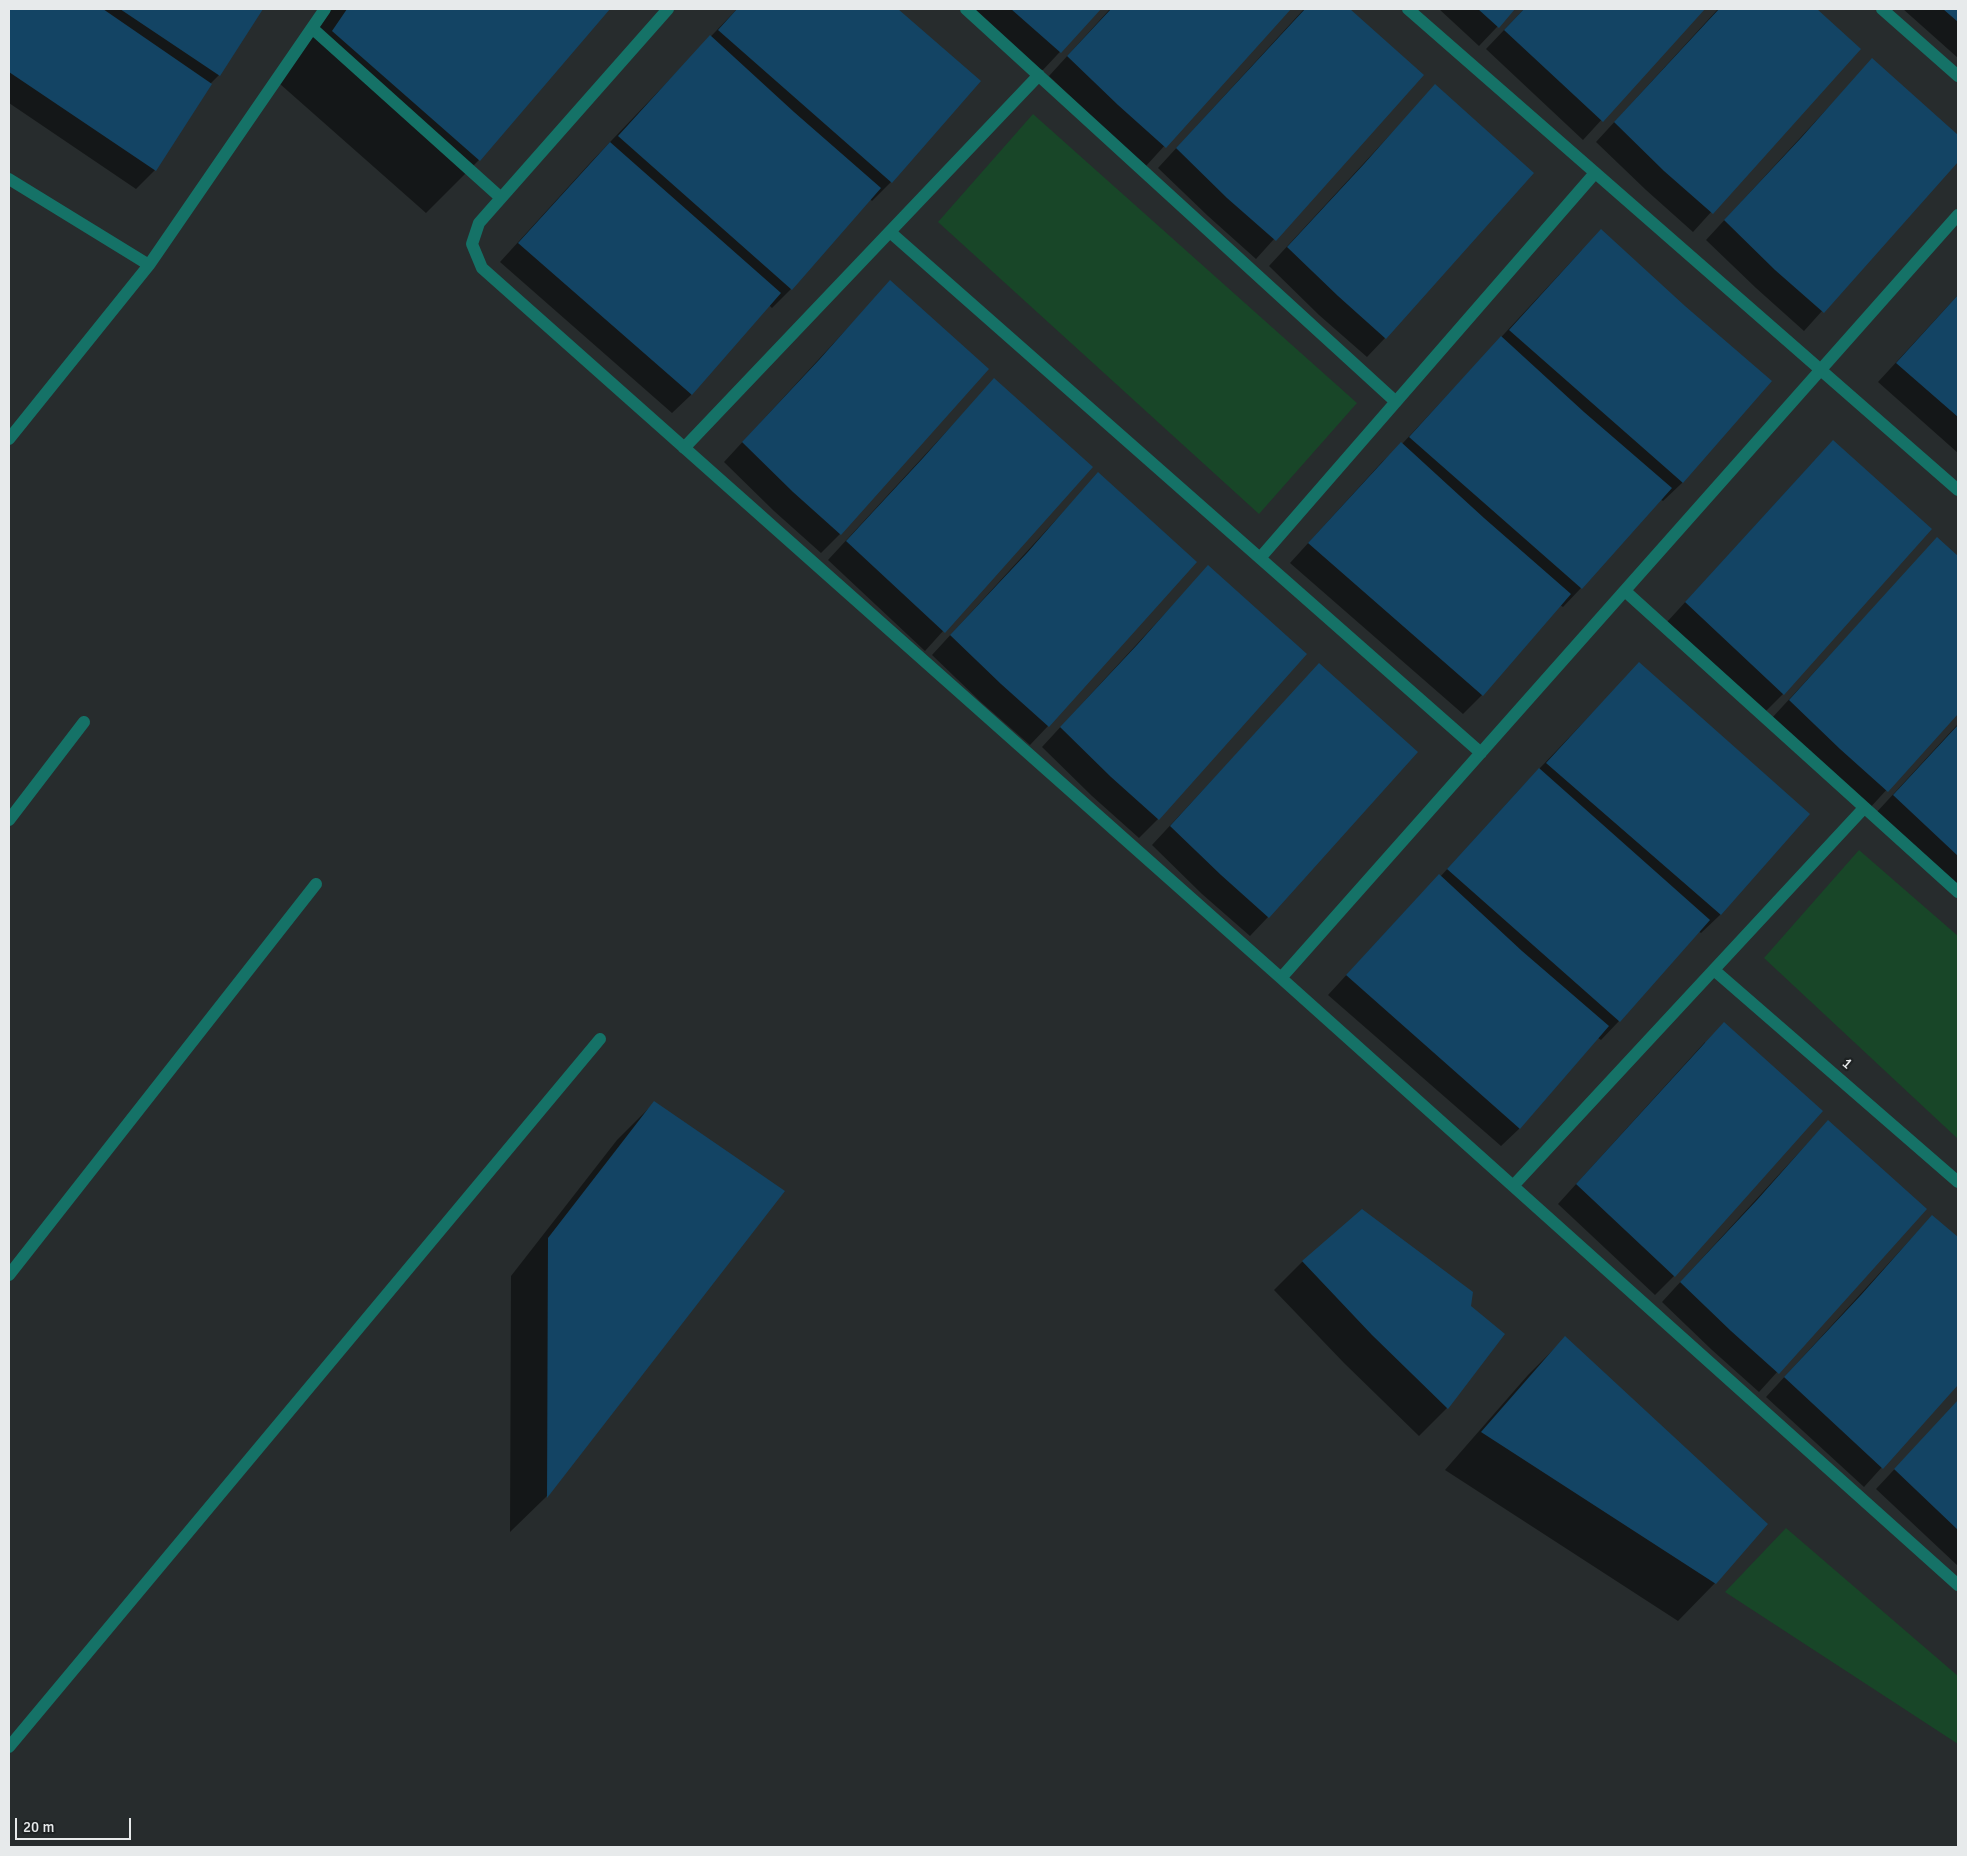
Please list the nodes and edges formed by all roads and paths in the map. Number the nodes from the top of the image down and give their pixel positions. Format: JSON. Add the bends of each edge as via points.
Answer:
{"nodes":[{"id":1,"x":325,"y":9,"type":"edge"},
{"id":2,"x":668,"y":9,"type":"edge"},
{"id":3,"x":966,"y":9,"type":"edge"},
{"id":4,"x":1408,"y":9,"type":"edge"},
{"id":5,"x":1882,"y":9,"type":"edge"},
{"id":6,"x":312,"y":28,"type":"junction"},
{"id":7,"x":1039,"y":74,"type":"junction"},
{"id":8,"x":1958,"y":76,"type":"edge"},
{"id":9,"x":1595,"y":173,"type":"junction"},
{"id":10,"x":9,"y":179,"type":"edge"},
{"id":11,"x":500,"y":197,"type":"junction"},
{"id":12,"x":1958,"y":215,"type":"edge"},
{"id":13,"x":890,"y":232,"type":"junction"},
{"id":14,"x":149,"y":264,"type":"junction"},
{"id":15,"x":1820,"y":370,"type":"junction"},
{"id":16,"x":1396,"y":402,"type":"junction"},
{"id":17,"x":9,"y":439,"type":"edge"},
{"id":18,"x":684,"y":448,"type":"junction"},
{"id":19,"x":1958,"y":490,"type":"edge"},
{"id":20,"x":1260,"y":558,"type":"junction"},
{"id":21,"x":1626,"y":591,"type":"junction"},
{"id":22,"x":84,"y":722,"type":"dead end"},
{"id":23,"x":1481,"y":753,"type":"junction"},
{"id":24,"x":1864,"y":808,"type":"junction"},
{"id":25,"x":9,"y":820,"type":"edge"},
{"id":26,"x":316,"y":884,"type":"dead end"},
{"id":27,"x":1958,"y":892,"type":"edge"},
{"id":28,"x":1714,"y":970,"type":"junction"},
{"id":29,"x":1281,"y":978,"type":"junction"},
{"id":30,"x":600,"y":1039,"type":"dead end"},
{"id":31,"x":1958,"y":1182,"type":"edge"},
{"id":32,"x":1513,"y":1186,"type":"junction"},
{"id":33,"x":9,"y":1275,"type":"edge"},
{"id":34,"x":1958,"y":1584,"type":"edge"},
{"id":35,"x":9,"y":1747,"type":"edge"}],
"edges":[{"from":1,"to":6,"type":"street"},
{"from":2,"to":11,"type":"street"},
{"from":3,"to":7,"type":"street"},
{"from":4,"to":9,"type":"street"},
{"from":5,"to":8,"type":"street"},
{"from":6,"to":11,"type":"street"},
{"from":6,"to":14,"type":"street"},
{"from":7,"to":13,"type":"street"},
{"from":7,"to":16,"type":"street"},
{"from":9,"to":15,"type":"street"},
{"from":9,"to":16,"type":"street"},
{"from":10,"to":14,"type":"street"},
{"from":11,"to":18,"type":"street","via":[[478,223],[472,244],[482,268]]},
{"from":12,"to":15,"type":"street"},
{"from":13,"to":18,"type":"street"},
{"from":13,"to":20,"type":"street"},
{"from":14,"to":17,"type":"street"},
{"from":15,"to":19,"type":"street"},
{"from":15,"to":21,"type":"street"},
{"from":16,"to":20,"type":"street"},
{"from":18,"to":29,"type":"street"},
{"from":20,"to":23,"type":"street"},
{"from":21,"to":23,"type":"street"},
{"from":21,"to":24,"type":"street"},
{"from":22,"to":25,"type":"street"},
{"from":23,"to":29,"type":"street"},
{"from":24,"to":27,"type":"street"},
{"from":24,"to":28,"type":"street"},
{"from":26,"to":33,"type":"street"},
{"from":28,"to":31,"type":"street","name":"1"},
{"from":28,"to":32,"type":"street"},
{"from":29,"to":32,"type":"street"},
{"from":30,"to":35,"type":"street"},
{"from":32,"to":34,"type":"street"}]}
